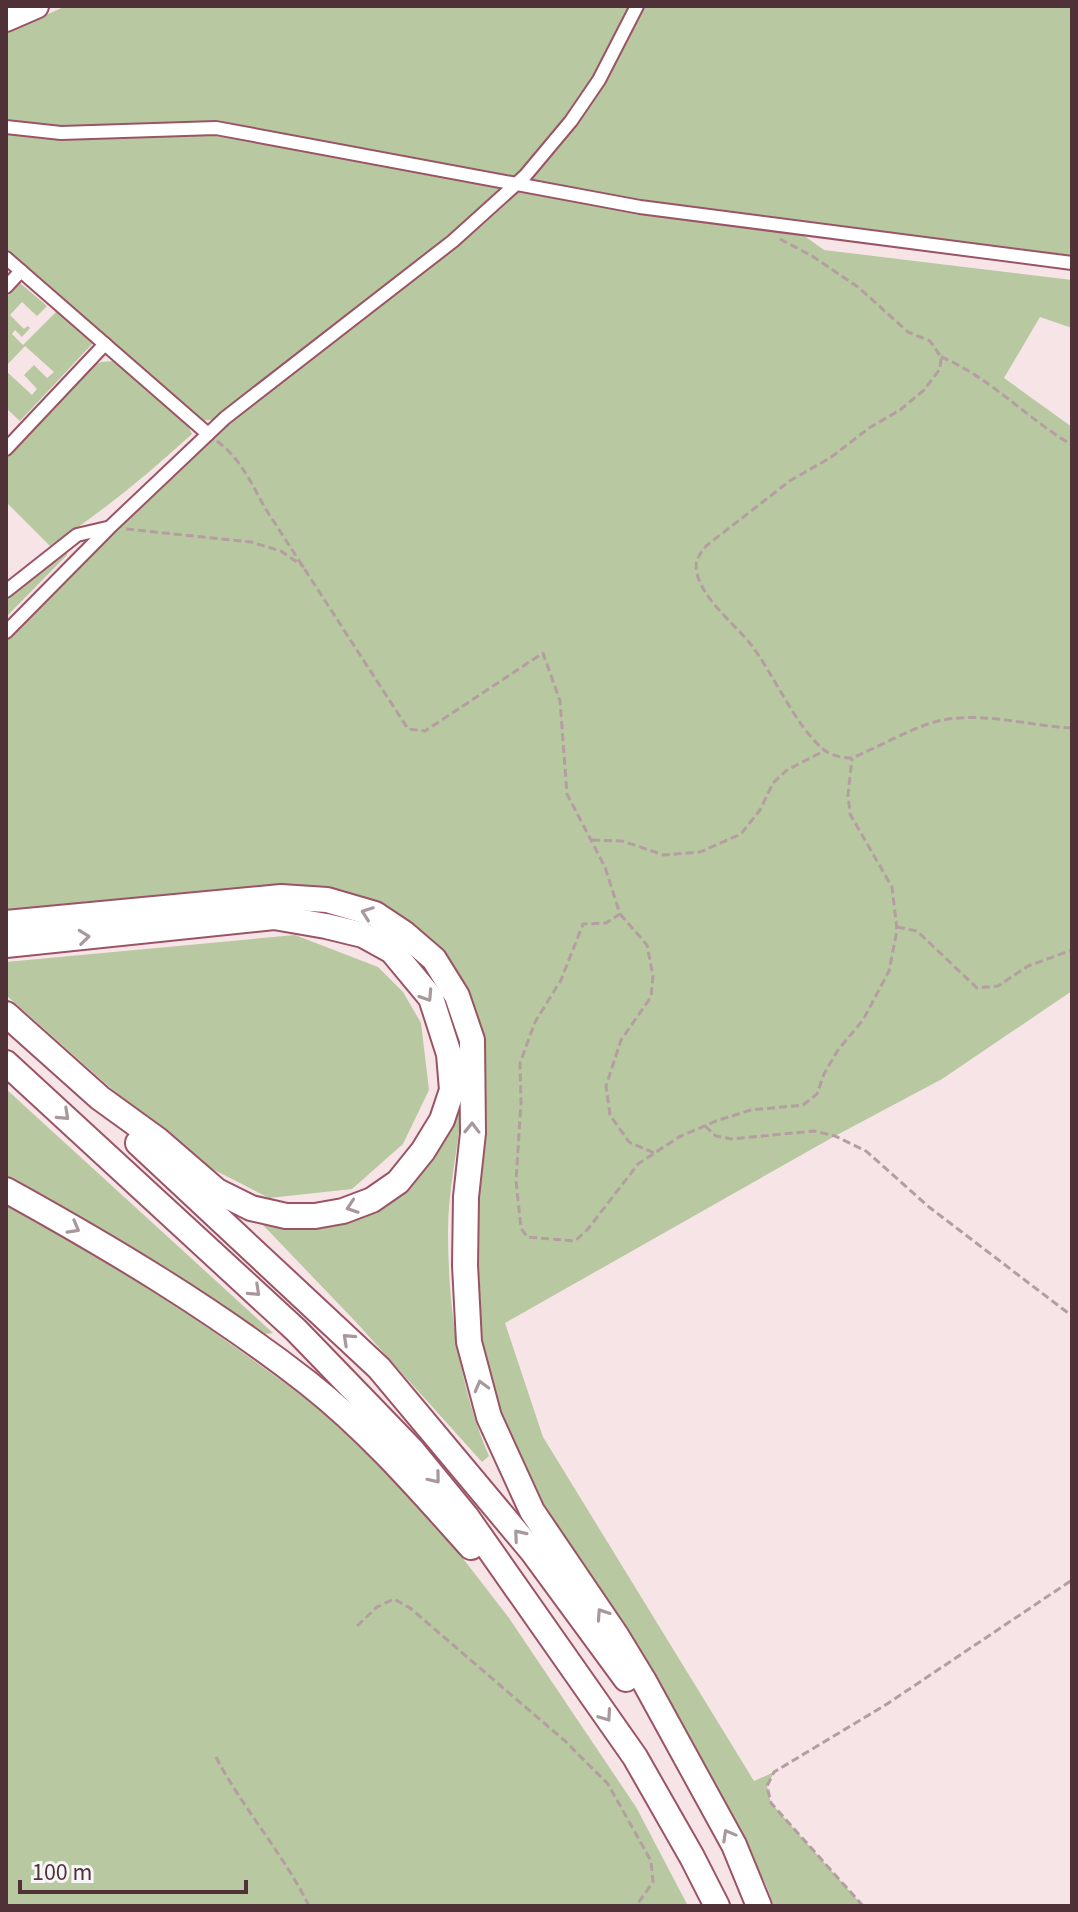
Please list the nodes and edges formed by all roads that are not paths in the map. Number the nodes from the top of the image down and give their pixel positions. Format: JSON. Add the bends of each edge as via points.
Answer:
{"nodes":[{"id":1,"x":36,"y":6,"type":"edge"},
{"id":2,"x":637,"y":6,"type":"edge"},
{"id":3,"x":6,"y":19,"type":"edge"},
{"id":4,"x":6,"y":127,"type":"edge"},
{"id":5,"x":515,"y":185,"type":"junction"},
{"id":6,"x":6,"y":258,"type":"edge"},
{"id":7,"x":1072,"y":263,"type":"edge"},
{"id":8,"x":21,"y":271,"type":"junction"},
{"id":9,"x":6,"y":287,"type":"edge"},
{"id":10,"x":105,"y":344,"type":"junction"},
{"id":11,"x":208,"y":434,"type":"junction"},
{"id":12,"x":6,"y":449,"type":"edge"},
{"id":13,"x":109,"y":528,"type":"junction"},
{"id":14,"x":6,"y":591,"type":"edge"},
{"id":15,"x":6,"y":632,"type":"edge"},
{"id":16,"x":6,"y":923,"type":"edge"},
{"id":17,"x":6,"y":945,"type":"edge"},
{"id":18,"x":6,"y":1014,"type":"edge"},
{"id":19,"x":6,"y":1063,"type":"edge"},
{"id":20,"x":100,"y":1098,"type":"junction"},
{"id":21,"x":6,"y":1190,"type":"edge"},
{"id":22,"x":546,"y":1628,"type":"junction"},
{"id":23,"x":682,"y":1754,"type":"junction"},
{"id":24,"x":717,"y":1906,"type":"edge"},
{"id":25,"x":759,"y":1906,"type":"edge"}],
"edges":[{"from":1,"to":3,"type":"highway"},
{"from":2,"to":5,"type":"street","via":[[592,91]]},
{"from":4,"to":5,"type":"street","via":[[61,133],[216,128]]},
{"from":5,"to":7,"type":"street","via":[[640,207]]},
{"from":5,"to":11,"type":"street","via":[[453,241]]},
{"from":6,"to":8,"type":"street"},
{"from":8,"to":9,"type":"street"},
{"from":8,"to":10,"type":"street"},
{"from":10,"to":11,"type":"street"},
{"from":10,"to":12,"type":"street"},
{"from":11,"to":13,"type":"street"},
{"from":13,"to":14,"type":"street","via":[[77,535]]},
{"from":13,"to":15,"type":"street"},
{"from":23,"to":16,"type":"highway","one_way":true,"via":[[616,1635],[532,1511],[489,1417],[469,1342],[465,1265],[472,1040],[457,996],[434,959],[375,914],[327,900],[281,897]]},
{"from":17,"to":20,"type":"highway","one_way":true,"via":[[274,917],[363,935],[392,951],[431,998],[449,1054],[452,1090],[442,1120],[398,1182],[372,1200],[315,1216],[263,1211],[217,1191]]},
{"from":18,"to":20,"type":"highway"},
{"from":19,"to":22,"type":"highway","one_way":true,"via":[[296,1330],[412,1450]]},
{"from":23,"to":20,"type":"highway","one_way":true,"via":[[532,1551],[379,1368],[141,1146]]},
{"from":21,"to":22,"type":"highway","one_way":true,"via":[[215,1314],[310,1385],[390,1458]]},
{"from":22,"to":24,"type":"highway","one_way":true,"via":[[635,1757]]},
{"from":25,"to":23,"type":"highway","one_way":true,"via":[[734,1845]]}]}
